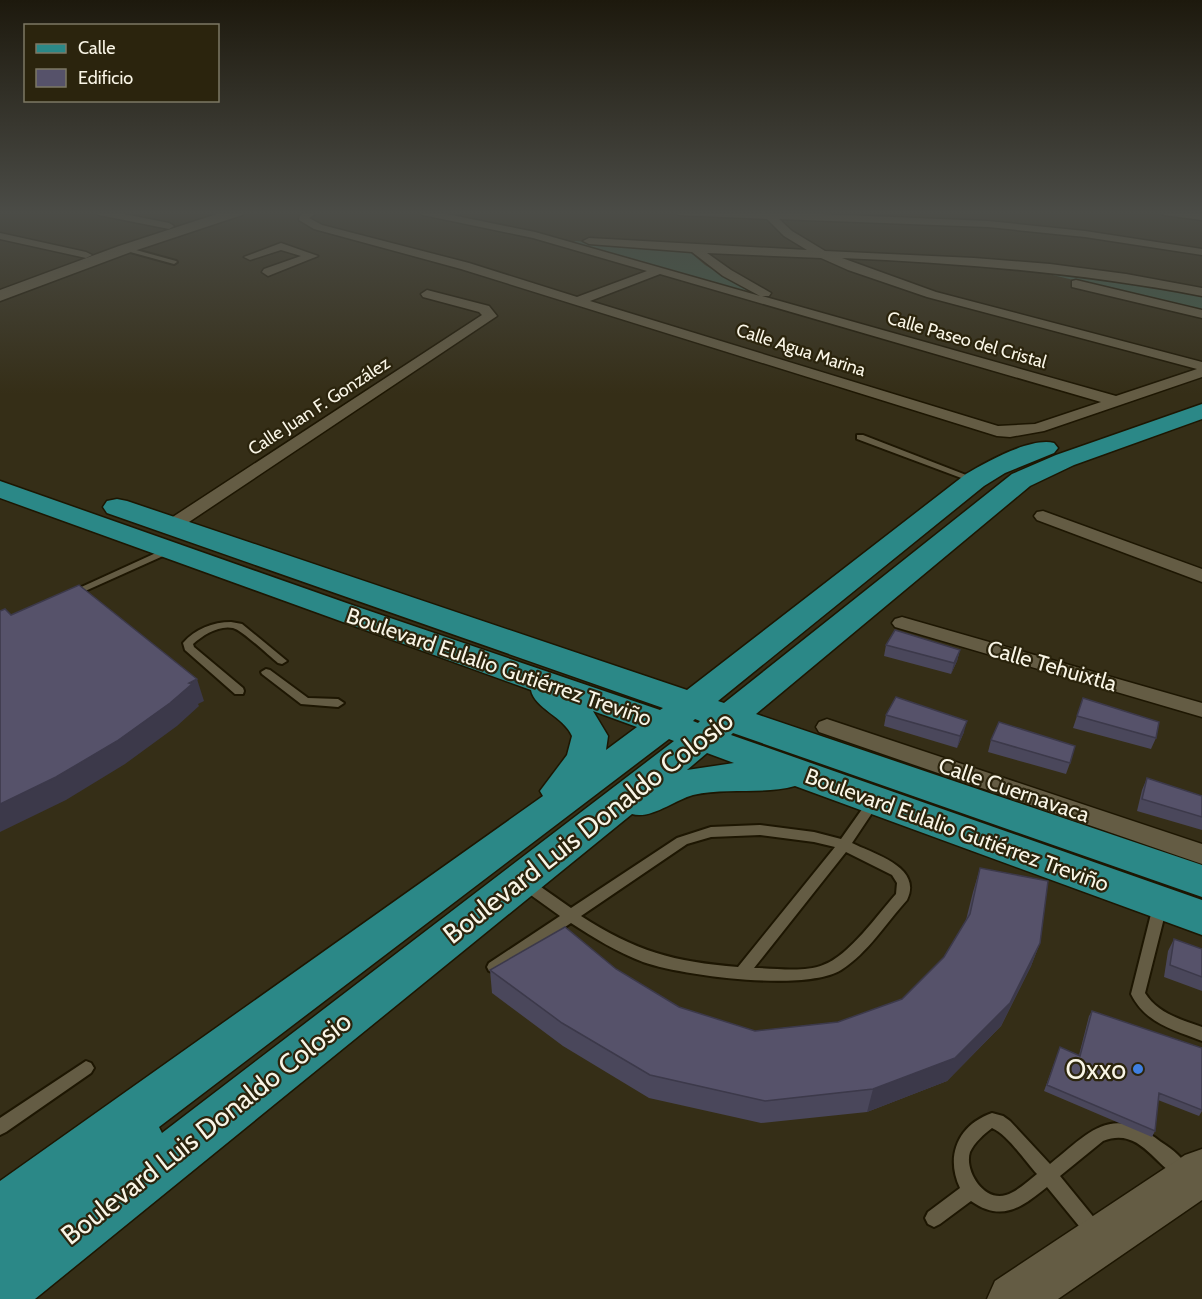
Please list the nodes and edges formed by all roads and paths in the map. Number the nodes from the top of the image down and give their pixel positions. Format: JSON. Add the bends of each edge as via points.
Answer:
{"nodes":[{"id":1,"x":39,"y":273,"type":"edge"},
{"id":2,"x":62,"y":273,"type":"edge"},
{"id":3,"x":488,"y":273,"type":"edge"},
{"id":4,"x":654,"y":273,"type":"edge"},
{"id":5,"x":664,"y":273,"type":"edge"},
{"id":6,"x":726,"y":273,"type":"edge"},
{"id":7,"x":872,"y":273,"type":"edge"},
{"id":8,"x":1031,"y":273,"type":"edge"},
{"id":9,"x":1085,"y":273,"type":"edge"},
{"id":10,"x":0,"y":287,"type":"edge"},
{"id":11,"x":1202,"y":292,"type":"edge"},
{"id":12,"x":427,"y":294,"type":"dead end"},
{"id":13,"x":0,"y":296,"type":"edge"},
{"id":14,"x":580,"y":300,"type":"junction"},
{"id":15,"x":774,"y":304,"type":"junction"},
{"id":16,"x":1202,"y":314,"type":"edge"},
{"id":17,"x":1202,"y":366,"type":"edge"},
{"id":18,"x":1202,"y":372,"type":"edge"},
{"id":19,"x":1202,"y":393,"type":"edge"},
{"id":20,"x":1115,"y":401,"type":"junction"},
{"id":21,"x":1202,"y":411,"type":"edge"},
{"id":22,"x":860,"y":437,"type":"dead end"},
{"id":23,"x":0,"y":467,"type":"edge"},
{"id":24,"x":975,"y":480,"type":"junction"},
{"id":25,"x":0,"y":489,"type":"edge"},
{"id":26,"x":1043,"y":516,"type":"dead end"},
{"id":27,"x":170,"y":538,"type":"junction"},
{"id":28,"x":1202,"y":576,"type":"edge"},
{"id":29,"x":64,"y":597,"type":"edge"},
{"id":30,"x":338,"y":597,"type":"junction"},
{"id":31,"x":902,"y":623,"type":"dead end"},
{"id":32,"x":282,"y":661,"type":"dead end"},
{"id":33,"x":266,"y":672,"type":"dead end"},
{"id":34,"x":531,"y":678,"type":"junction"},
{"id":35,"x":772,"y":683,"type":"junction"},
{"id":36,"x":239,"y":691,"type":"dead end"},
{"id":37,"x":338,"y":703,"type":"dead end"},
{"id":38,"x":1202,"y":710,"type":"edge"},
{"id":39,"x":696,"y":721,"type":"junction"},
{"id":40,"x":810,"y":749,"type":"junction"},
{"id":41,"x":874,"y":801,"type":"junction"},
{"id":42,"x":610,"y":811,"type":"junction"},
{"id":43,"x":525,"y":830,"type":"junction"},
{"id":44,"x":844,"y":845,"type":"junction"},
{"id":45,"x":1202,"y":854,"type":"edge"},
{"id":46,"x":521,"y":880,"type":"junction"},
{"id":47,"x":1202,"y":881,"type":"edge"},
{"id":48,"x":1161,"y":903,"type":"junction"},
{"id":49,"x":571,"y":916,"type":"junction"},
{"id":50,"x":1202,"y":918,"type":"edge"},
{"id":51,"x":494,"y":966,"type":"edge"},
{"id":52,"x":741,"y":973,"type":"junction"},
{"id":53,"x":1202,"y":1034,"type":"edge"},
{"id":54,"x":86,"y":1068,"type":"dead end"},
{"id":55,"x":127,"y":1121,"type":"junction"},
{"id":56,"x":0,"y":1127,"type":"edge"},
{"id":57,"x":1048,"y":1175,"type":"junction"},
{"id":58,"x":1197,"y":1176,"type":"edge"},
{"id":59,"x":972,"y":1190,"type":"junction"},
{"id":60,"x":0,"y":1214,"type":"edge"},
{"id":61,"x":934,"y":1218,"type":"dead end"},
{"id":62,"x":1101,"y":1239,"type":"junction"},
{"id":63,"x":0,"y":1256,"type":"edge"},
{"id":64,"x":0,"y":1291,"type":"edge"},
{"id":65,"x":1013,"y":1299,"type":"edge"}],
"edges":[{"from":1,"to":10,"type":"main road"},
{"from":2,"to":13,"type":"main road"},
{"from":3,"to":14,"type":"street","name":"Calle Agua Marina"},
{"from":4,"to":14,"type":"street"},
{"from":5,"to":15,"type":"street","name":"Calle Paseo del Cristal"},
{"from":6,"to":15,"type":"street","name":"Calle Paseo del Cristal","via":[[771,296]]},
{"from":7,"to":17,"type":"street","via":[[921,291]]},
{"from":8,"to":16,"type":"street"},
{"from":9,"to":11,"type":"street"},
{"from":12,"to":27,"type":"street","name":"Calle Juan F. González","via":[[490,314]]},
{"from":14,"to":20,"type":"street","name":"Calle Agua Marina","via":[[985,428],[1010,432],[1038,428]]},
{"from":15,"to":20,"type":"street","name":"Calle Paseo del Cristal"},
{"from":18,"to":20,"type":"street","name":"Calle Agua Marina"},
{"from":19,"to":24,"type":"main road","name":"Boulevard Luis Donaldo Colosio","via":[[1022,456]]},
{"from":21,"to":35,"type":"main road","name":"Boulevard Luis Donaldo Colosio","via":[[1065,460],[1021,480]]},
{"from":22,"to":24,"type":"lane"},
{"from":23,"to":27,"type":"main road","name":"Boulevard Eulalio Gutiérrez Treviño"},
{"from":24,"to":39,"type":"main road","name":"Boulevard Luis Donaldo Colosio"},
{"from":25,"to":27,"type":"main road","name":"Boulevard Eulalio Gutiérrez Treviño"},
{"from":26,"to":28,"type":"street"},
{"from":27,"to":29,"type":"lane"},
{"from":27,"to":30,"type":"main road","name":"Boulevard Eulalio Gutiérrez Treviño"},
{"from":30,"to":34,"type":"main road","name":"Boulevard Eulalio Gutiérrez Treviño"},
{"from":30,"to":39,"type":"main road","name":"Boulevard Eulalio Gutiérrez Treviño"},
{"from":31,"to":38,"type":"street","name":"Calle Tehuixtla"},
{"from":32,"to":36,"type":"lane","via":[[238,626],[222,624],[194,637],[189,648]]},
{"from":33,"to":37,"type":"lane","via":[[305,701]]},
{"from":34,"to":39,"type":"main road","name":"Boulevard Eulalio Gutiérrez Treviño"},
{"from":34,"to":43,"type":"main road","via":[[579,716],[590,738],[578,769]]},
{"from":35,"to":39,"type":"main road","name":"Boulevard Luis Donaldo Colosio"},
{"from":35,"to":40,"type":"main road","via":[[770,709],[785,731]]},
{"from":39,"to":40,"type":"main road","name":"Boulevard Eulalio Gutiérrez Treviño"},
{"from":39,"to":42,"type":"main road","name":"Boulevard Luis Donaldo Colosio"},
{"from":39,"to":43,"type":"main road","name":"Boulevard Luis Donaldo Colosio"},
{"from":40,"to":41,"type":"main road","name":"Boulevard Eulalio Gutiérrez Treviño"},
{"from":40,"to":42,"type":"main road","via":[[747,775],[700,780]]},
{"from":40,"to":45,"type":"street","name":"Calle Cuernavaca"},
{"from":40,"to":47,"type":"main road","name":"Boulevard Eulalio Gutiérrez Treviño"},
{"from":41,"to":44,"type":"lane"},
{"from":41,"to":48,"type":"main road","name":"Boulevard Eulalio Gutiérrez Treviño"},
{"from":42,"to":46,"type":"main road","name":"Boulevard Luis Donaldo Colosio"},
{"from":43,"to":55,"type":"main road","name":"Boulevard Luis Donaldo Colosio"},
{"from":44,"to":49,"type":"lane","via":[[760,830],[695,836]]},
{"from":44,"to":52,"type":"lane"},
{"from":44,"to":52,"type":"lane","via":[[897,871],[905,886],[902,896],[843,962],[828,970],[805,975]]},
{"from":46,"to":49,"type":"lane"},
{"from":46,"to":64,"type":"main road","name":"Boulevard Luis Donaldo Colosio"},
{"from":48,"to":50,"type":"main road","name":"Boulevard Eulalio Gutiérrez Treviño"},
{"from":48,"to":53,"type":"lane","via":[[1138,994],[1152,1012]]},
{"from":49,"to":51,"type":"lane"},
{"from":49,"to":52,"type":"lane","via":[[648,958]]},
{"from":54,"to":56,"type":"lane"},
{"from":55,"to":60,"type":"main road","name":"Boulevard Luis Donaldo Colosio"},
{"from":55,"to":63,"type":"main road","via":[[139,1140],[132,1155]]},
{"from":57,"to":58,"type":"lane","via":[[1097,1135],[1106,1130],[1121,1130],[1154,1145]]},
{"from":57,"to":59,"type":"lane","via":[[1006,1204],[995,1204]]},
{"from":57,"to":59,"type":"lane","via":[[1003,1124],[992,1120],[964,1147],[961,1168]]},
{"from":57,"to":62,"type":"lane"},
{"from":58,"to":62,"type":"main road"},
{"from":59,"to":61,"type":"lane"},
{"from":62,"to":65,"type":"main road"}]}
